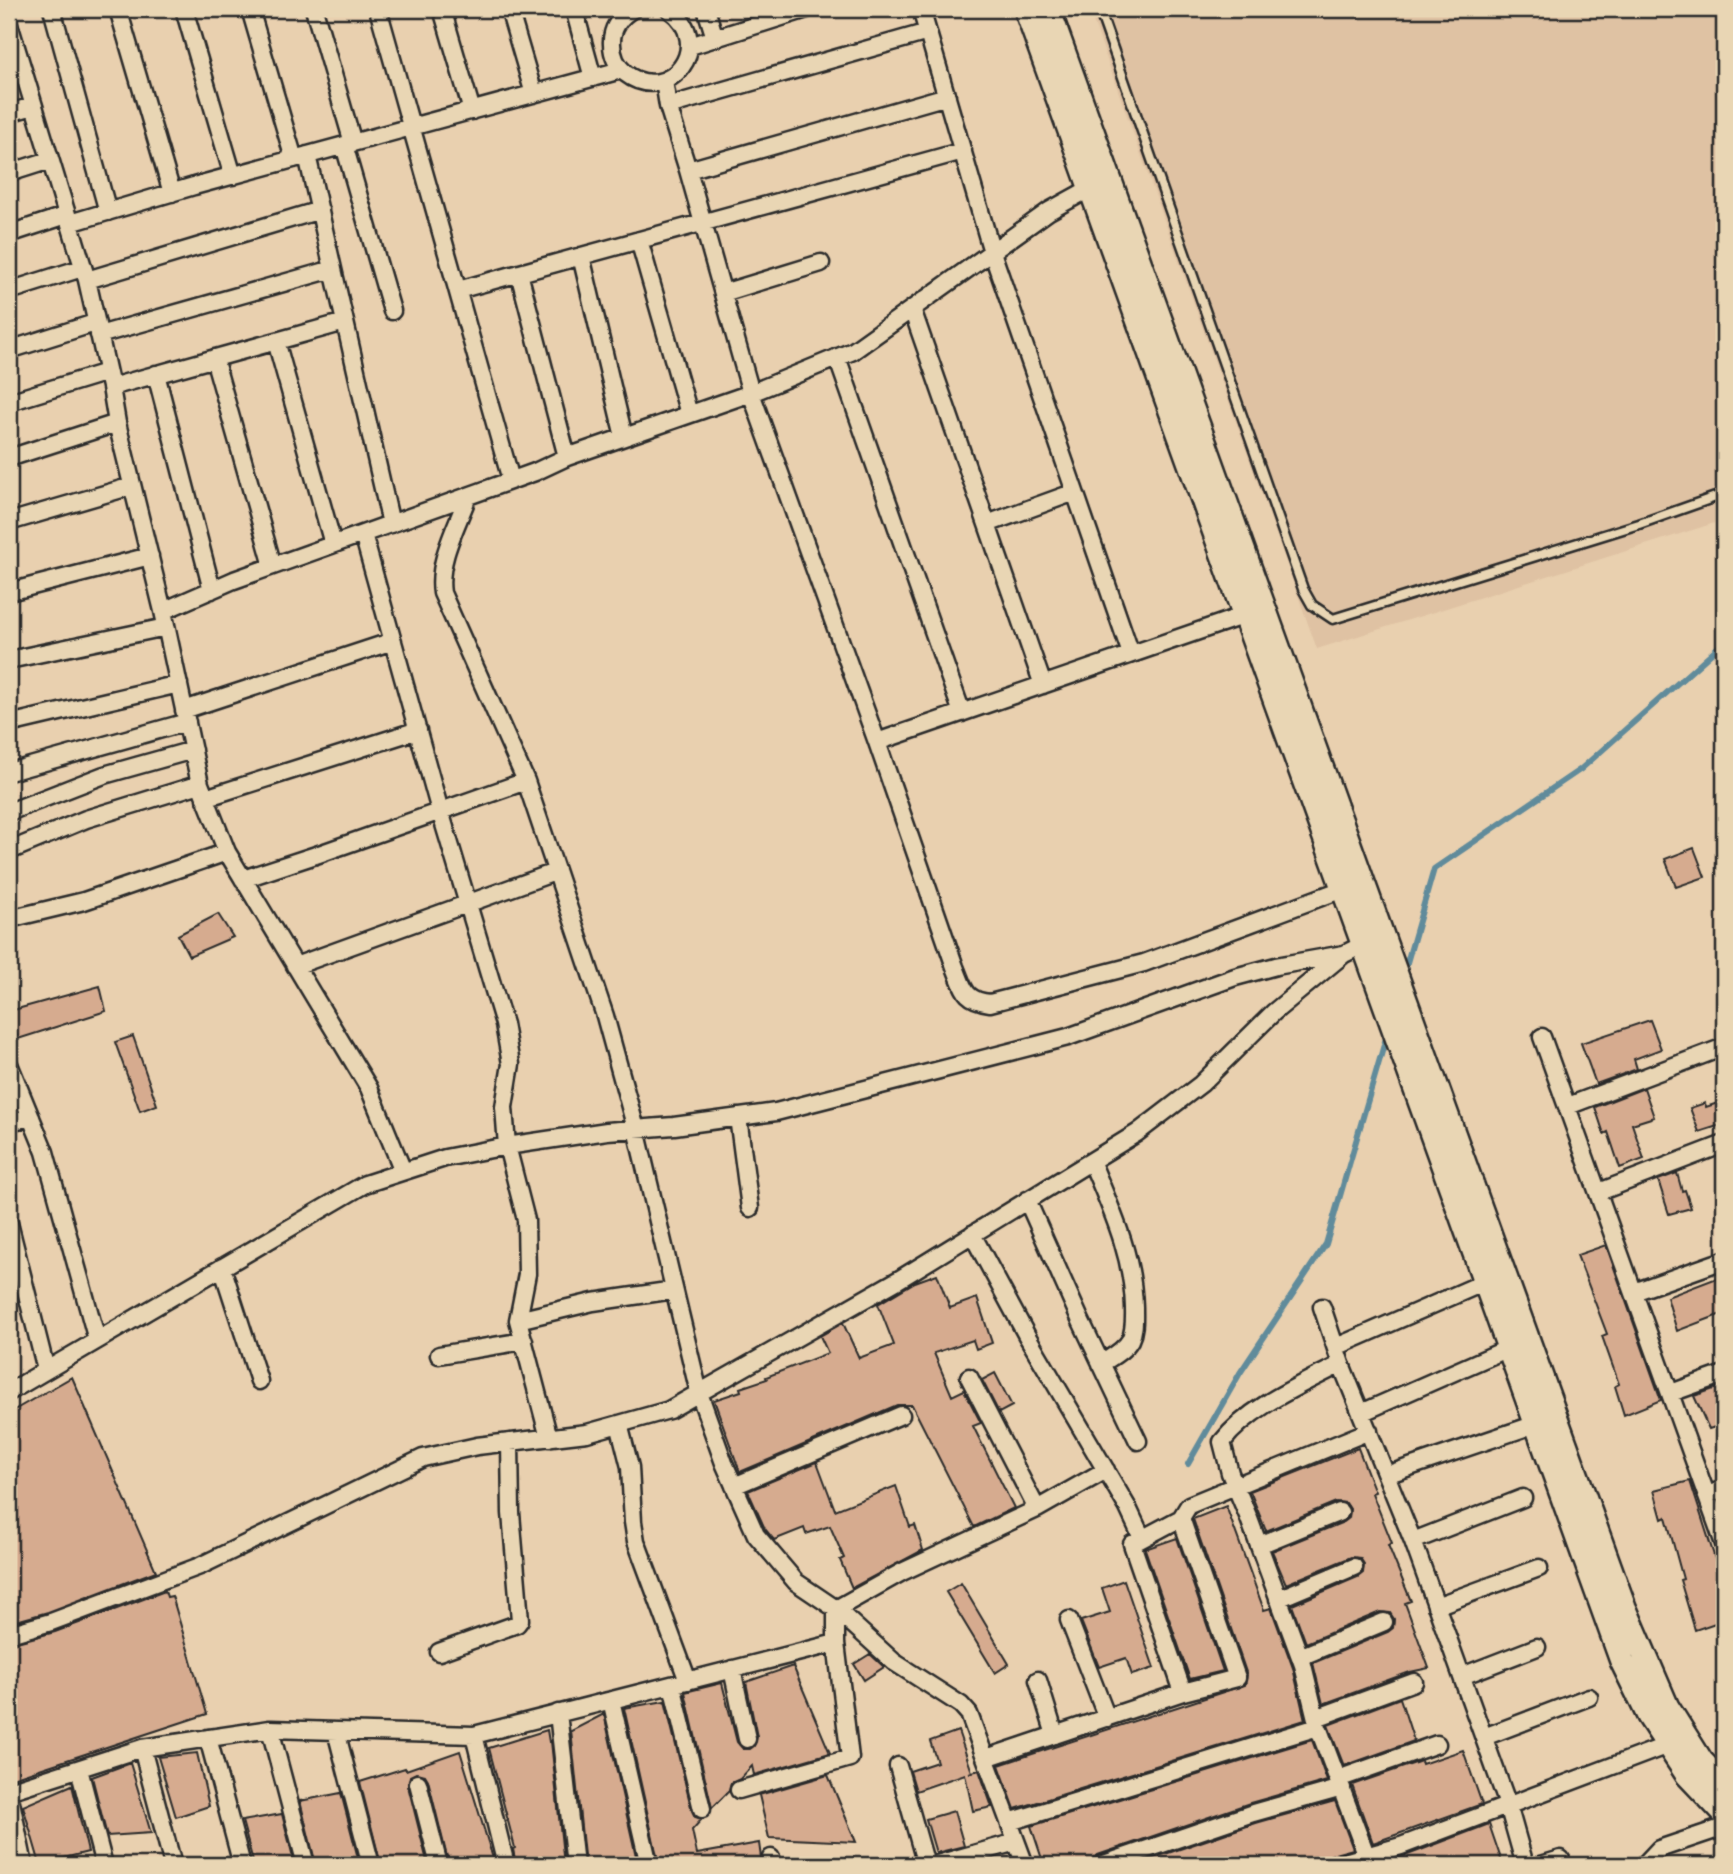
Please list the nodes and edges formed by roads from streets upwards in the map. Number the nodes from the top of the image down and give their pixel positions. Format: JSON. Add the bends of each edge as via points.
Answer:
{"nodes":[{"id":1,"x":52,"y":9,"type":"edge"},
{"id":2,"x":118,"y":9,"type":"edge"},
{"id":3,"x":184,"y":9,"type":"edge"},
{"id":4,"x":250,"y":9,"type":"edge"},
{"id":5,"x":314,"y":9,"type":"edge"},
{"id":6,"x":378,"y":9,"type":"edge"},
{"id":7,"x":442,"y":9,"type":"edge"},
{"id":8,"x":509,"y":9,"type":"edge"},
{"id":9,"x":574,"y":9,"type":"edge"},
{"id":10,"x":633,"y":9,"type":"edge"},
{"id":11,"x":669,"y":9,"type":"edge"},
{"id":12,"x":706,"y":9,"type":"edge"},
{"id":13,"x":807,"y":9,"type":"edge"},
{"id":14,"x":921,"y":9,"type":"edge"},
{"id":15,"x":1026,"y":9,"type":"edge"},
{"id":16,"x":1048,"y":9,"type":"edge"},
{"id":17,"x":774,"y":14,"type":"edge"},
{"id":18,"x":9,"y":24,"type":"edge"},
{"id":19,"x":928,"y":32,"type":"junction"},
{"id":20,"x":715,"y":38,"type":"junction"},
{"id":21,"x":11,"y":44,"type":"edge"},
{"id":22,"x":690,"y":46,"type":"junction"},
{"id":23,"x":621,"y":70,"type":"junction"},
{"id":24,"x":593,"y":78,"type":"junction"},
{"id":25,"x":664,"y":81,"type":"junction"},
{"id":26,"x":534,"y":93,"type":"junction"},
{"id":27,"x":947,"y":96,"type":"junction"},
{"id":28,"x":33,"y":106,"type":"junction"},
{"id":29,"x":668,"y":106,"type":"junction"},
{"id":30,"x":472,"y":111,"type":"junction"},
{"id":31,"x":9,"y":113,"type":"edge"},
{"id":32,"x":413,"y":127,"type":"junction"},
{"id":33,"x":348,"y":144,"type":"junction"},
{"id":34,"x":963,"y":151,"type":"junction"},
{"id":35,"x":301,"y":157,"type":"junction"},
{"id":36,"x":50,"y":160,"type":"junction"},
{"id":37,"x":688,"y":170,"type":"junction"},
{"id":38,"x":9,"y":173,"type":"edge"},
{"id":39,"x":233,"y":176,"type":"junction"},
{"id":40,"x":1110,"y":178,"type":"junction"},
{"id":41,"x":1089,"y":188,"type":"junction"},
{"id":42,"x":172,"y":193,"type":"junction"},
{"id":43,"x":320,"y":210,"type":"junction"},
{"id":44,"x":108,"y":212,"type":"junction"},
{"id":45,"x":68,"y":219,"type":"junction"},
{"id":46,"x":703,"y":223,"type":"junction"},
{"id":47,"x":9,"y":234,"type":"edge"},
{"id":48,"x":639,"y":240,"type":"junction"},
{"id":49,"x":992,"y":252,"type":"junction"},
{"id":50,"x":581,"y":256,"type":"junction"},
{"id":51,"x":821,"y":263,"type":"dead end"},
{"id":52,"x":333,"y":269,"type":"junction"},
{"id":53,"x":519,"y":273,"type":"junction"},
{"id":54,"x":85,"y":274,"type":"junction"},
{"id":55,"x":458,"y":290,"type":"junction"},
{"id":56,"x":9,"y":291,"type":"edge"},
{"id":57,"x":723,"y":293,"type":"junction"},
{"id":58,"x":912,"y":309,"type":"junction"},
{"id":59,"x":392,"y":311,"type":"dead end"},
{"id":60,"x":345,"y":321,"type":"junction"},
{"id":61,"x":97,"y":329,"type":"junction"},
{"id":62,"x":276,"y":341,"type":"junction"},
{"id":63,"x":9,"y":350,"type":"edge"},
{"id":64,"x":214,"y":358,"type":"junction"},
{"id":65,"x":837,"y":358,"type":"junction"},
{"id":66,"x":156,"y":374,"type":"junction"},
{"id":67,"x":109,"y":379,"type":"junction"},
{"id":68,"x":751,"y":393,"type":"junction"},
{"id":69,"x":9,"y":402,"type":"edge"},
{"id":70,"x":689,"y":414,"type":"junction"},
{"id":71,"x":117,"y":423,"type":"junction"},
{"id":72,"x":624,"y":437,"type":"junction"},
{"id":73,"x":567,"y":457,"type":"junction"},
{"id":74,"x":9,"y":458,"type":"edge"},
{"id":75,"x":511,"y":480,"type":"junction"},
{"id":76,"x":132,"y":486,"type":"junction"},
{"id":77,"x":1075,"y":492,"type":"junction"},
{"id":78,"x":468,"y":496,"type":"junction"},
{"id":79,"x":9,"y":522,"type":"edge"},
{"id":80,"x":391,"y":524,"type":"junction"},
{"id":81,"x":987,"y":524,"type":"junction"},
{"id":82,"x":363,"y":534,"type":"junction"},
{"id":83,"x":334,"y":544,"type":"junction"},
{"id":84,"x":150,"y":556,"type":"junction"},
{"id":85,"x":273,"y":566,"type":"junction"},
{"id":86,"x":212,"y":590,"type":"junction"},
{"id":87,"x":9,"y":592,"type":"edge"},
{"id":88,"x":1245,"y":615,"type":"junction"},
{"id":89,"x":165,"y":619,"type":"junction"},
{"id":90,"x":393,"y":642,"type":"junction"},
{"id":91,"x":1131,"y":654,"type":"junction"},
{"id":92,"x":9,"y":660,"type":"edge"},
{"id":93,"x":178,"y":684,"type":"junction"},
{"id":94,"x":1043,"y":685,"type":"junction"},
{"id":95,"x":962,"y":713,"type":"junction"},
{"id":96,"x":185,"y":716,"type":"junction"},
{"id":97,"x":9,"y":724,"type":"edge"},
{"id":98,"x":418,"y":730,"type":"junction"},
{"id":99,"x":877,"y":743,"type":"junction"},
{"id":100,"x":192,"y":750,"type":"junction"},
{"id":101,"x":9,"y":772,"type":"edge"},
{"id":102,"x":526,"y":781,"type":"junction"},
{"id":103,"x":202,"y":791,"type":"junction"},
{"id":104,"x":440,"y":811,"type":"junction"},
{"id":105,"x":9,"y":812,"type":"edge"},
{"id":106,"x":9,"y":851,"type":"edge"},
{"id":107,"x":227,"y":852,"type":"junction"},
{"id":108,"x":555,"y":872,"type":"junction"},
{"id":109,"x":243,"y":879,"type":"junction"},
{"id":110,"x":1343,"y":889,"type":"junction"},
{"id":111,"x":468,"y":904,"type":"junction"},
{"id":112,"x":9,"y":919,"type":"edge"},
{"id":113,"x":1368,"y":948,"type":"junction"},
{"id":114,"x":295,"y":966,"type":"junction"},
{"id":115,"x":1405,"y":1030,"type":"junction"},
{"id":116,"x":1542,"y":1037,"type":"dead end"},
{"id":117,"x":1724,"y":1047,"type":"edge"},
{"id":118,"x":9,"y":1064,"type":"edge"},
{"id":119,"x":1568,"y":1106,"type":"junction"},
{"id":120,"x":31,"y":1117,"type":"junction"},
{"id":121,"x":738,"y":1117,"type":"junction"},
{"id":122,"x":9,"y":1122,"type":"edge"},
{"id":123,"x":636,"y":1129,"type":"junction"},
{"id":124,"x":1724,"y":1144,"type":"edge"},
{"id":125,"x":507,"y":1146,"type":"junction"},
{"id":126,"x":1092,"y":1163,"type":"junction"},
{"id":127,"x":404,"y":1171,"type":"junction"},
{"id":128,"x":1599,"y":1192,"type":"junction"},
{"id":129,"x":1027,"y":1200,"type":"junction"},
{"id":130,"x":750,"y":1208,"type":"dead end"},
{"id":131,"x":9,"y":1223,"type":"edge"},
{"id":132,"x":972,"y":1234,"type":"junction"},
{"id":133,"x":1724,"y":1260,"type":"edge"},
{"id":134,"x":222,"y":1267,"type":"junction"},
{"id":135,"x":1485,"y":1282,"type":"junction"},
{"id":136,"x":674,"y":1290,"type":"junction"},
{"id":137,"x":1634,"y":1292,"type":"junction"},
{"id":138,"x":1322,"y":1307,"type":"dead end"},
{"id":139,"x":518,"y":1320,"type":"junction"},
{"id":140,"x":97,"y":1340,"type":"junction"},
{"id":141,"x":524,"y":1340,"type":"junction"},
{"id":142,"x":1336,"y":1347,"type":"junction"},
{"id":143,"x":1509,"y":1348,"type":"junction"},
{"id":144,"x":439,"y":1355,"type":"dead end"},
{"id":145,"x":1101,"y":1364,"type":"junction"},
{"id":146,"x":1341,"y":1364,"type":"junction"},
{"id":147,"x":46,"y":1370,"type":"junction"},
{"id":148,"x":1724,"y":1374,"type":"edge"},
{"id":149,"x":969,"y":1377,"type":"dead end"},
{"id":150,"x":260,"y":1381,"type":"dead end"},
{"id":151,"x":9,"y":1392,"type":"edge"},
{"id":152,"x":699,"y":1393,"type":"junction"},
{"id":153,"x":1671,"y":1393,"type":"junction"},
{"id":154,"x":1361,"y":1413,"type":"junction"},
{"id":155,"x":901,"y":1415,"type":"dead end"},
{"id":156,"x":619,"y":1424,"type":"junction"},
{"id":157,"x":1536,"y":1424,"type":"junction"},
{"id":158,"x":1369,"y":1432,"type":"junction"},
{"id":159,"x":549,"y":1438,"type":"junction"},
{"id":160,"x":1138,"y":1441,"type":"dead end"},
{"id":161,"x":510,"y":1442,"type":"junction"},
{"id":162,"x":1106,"y":1469,"type":"junction"},
{"id":163,"x":1386,"y":1475,"type":"junction"},
{"id":164,"x":734,"y":1486,"type":"junction"},
{"id":165,"x":1236,"y":1486,"type":"junction"},
{"id":166,"x":1724,"y":1489,"type":"edge"},
{"id":167,"x":1707,"y":1495,"type":"junction"},
{"id":168,"x":1523,"y":1498,"type":"dead end"},
{"id":169,"x":1037,"y":1509,"type":"junction"},
{"id":170,"x":1340,"y":1512,"type":"dead end"},
{"id":171,"x":1181,"y":1518,"type":"junction"},
{"id":172,"x":1142,"y":1538,"type":"junction"},
{"id":173,"x":1413,"y":1541,"type":"junction"},
{"id":174,"x":1724,"y":1544,"type":"edge"},
{"id":175,"x":1259,"y":1545,"type":"junction"},
{"id":176,"x":1354,"y":1567,"type":"dead end"},
{"id":177,"x":1539,"y":1568,"type":"dead end"},
{"id":178,"x":1278,"y":1599,"type":"junction"},
{"id":179,"x":1436,"y":1605,"type":"junction"},
{"id":180,"x":836,"y":1609,"type":"junction"},
{"id":181,"x":1069,"y":1620,"type":"dead end"},
{"id":182,"x":1384,"y":1622,"type":"dead end"},
{"id":183,"x":9,"y":1634,"type":"edge"},
{"id":184,"x":836,"y":1643,"type":"junction"},
{"id":185,"x":1537,"y":1647,"type":"dead end"},
{"id":186,"x":439,"y":1652,"type":"dead end"},
{"id":187,"x":1300,"y":1657,"type":"junction"},
{"id":188,"x":732,"y":1669,"type":"junction"},
{"id":189,"x":1462,"y":1676,"type":"junction"},
{"id":190,"x":1038,"y":1680,"type":"dead end"},
{"id":191,"x":1415,"y":1682,"type":"dead end"},
{"id":192,"x":680,"y":1683,"type":"junction"},
{"id":193,"x":1183,"y":1692,"type":"junction"},
{"id":194,"x":1589,"y":1697,"type":"dead end"},
{"id":195,"x":611,"y":1700,"type":"junction"},
{"id":196,"x":558,"y":1713,"type":"junction"},
{"id":197,"x":1107,"y":1718,"type":"junction"},
{"id":198,"x":1317,"y":1722,"type":"junction"},
{"id":199,"x":270,"y":1729,"type":"junction"},
{"id":200,"x":336,"y":1731,"type":"junction"},
{"id":201,"x":474,"y":1735,"type":"junction"},
{"id":202,"x":1055,"y":1735,"type":"junction"},
{"id":203,"x":1484,"y":1737,"type":"junction"},
{"id":204,"x":208,"y":1738,"type":"junction"},
{"id":205,"x":747,"y":1739,"type":"dead end"},
{"id":206,"x":1437,"y":1744,"type":"dead end"},
{"id":207,"x":1668,"y":1745,"type":"junction"},
{"id":208,"x":142,"y":1748,"type":"junction"},
{"id":209,"x":986,"y":1758,"type":"junction"},
{"id":210,"x":898,"y":1766,"type":"dead end"},
{"id":211,"x":79,"y":1769,"type":"junction"},
{"id":212,"x":418,"y":1783,"type":"dead end"},
{"id":213,"x":1340,"y":1783,"type":"junction"},
{"id":214,"x":1724,"y":1785,"type":"edge"},
{"id":215,"x":739,"y":1790,"type":"dead end"},
{"id":216,"x":9,"y":1792,"type":"edge"},
{"id":217,"x":1508,"y":1805,"type":"junction"},
{"id":218,"x":702,"y":1809,"type":"dead end"},
{"id":219,"x":1724,"y":1813,"type":"edge"},
{"id":220,"x":1009,"y":1822,"type":"junction"},
{"id":221,"x":1724,"y":1827,"type":"edge"},
{"id":222,"x":1016,"y":1842,"type":"junction"},
{"id":223,"x":1367,"y":1857,"type":"junction"},
{"id":224,"x":1561,"y":1858,"type":"dead end"},
{"id":225,"x":24,"y":1865,"type":"edge"},
{"id":226,"x":104,"y":1865,"type":"edge"},
{"id":227,"x":173,"y":1865,"type":"edge"},
{"id":228,"x":242,"y":1865,"type":"edge"},
{"id":229,"x":306,"y":1865,"type":"edge"},
{"id":230,"x":371,"y":1865,"type":"edge"},
{"id":231,"x":439,"y":1865,"type":"edge"},
{"id":232,"x":506,"y":1865,"type":"edge"},
{"id":233,"x":575,"y":1865,"type":"edge"},
{"id":234,"x":649,"y":1865,"type":"edge"},
{"id":235,"x":926,"y":1865,"type":"edge"},
{"id":236,"x":934,"y":1865,"type":"edge"},
{"id":237,"x":1025,"y":1865,"type":"edge"},
{"id":238,"x":1101,"y":1865,"type":"edge"},
{"id":239,"x":1334,"y":1865,"type":"edge"},
{"id":240,"x":1525,"y":1865,"type":"edge"},
{"id":241,"x":1541,"y":1865,"type":"edge"},
{"id":242,"x":1644,"y":1865,"type":"edge"}],
"edges":[{"from":1,"to":44,"type":"street"},
{"from":2,"to":42,"type":"street"},
{"from":3,"to":39,"type":"street"},
{"from":4,"to":35,"type":"street"},
{"from":5,"to":33,"type":"street"},
{"from":6,"to":32,"type":"street"},
{"from":7,"to":30,"type":"street"},
{"from":8,"to":26,"type":"street"},
{"from":9,"to":24,"type":"street"},
{"from":10,"to":23,"type":"street","via":[[615,26],[611,41]]},
{"from":11,"to":22,"type":"street","via":[[688,30]]},
{"from":12,"to":20,"type":"street"},
{"from":13,"to":17,"type":"street"},
{"from":14,"to":19,"type":"street"},
{"from":15,"to":41,"type":"street"},
{"from":16,"to":40,"type":"street"},
{"from":17,"to":20,"type":"street"},
{"from":18,"to":21,"type":"street"},
{"from":19,"to":27,"type":"street"},
{"from":19,"to":29,"type":"street"},
{"from":20,"to":22,"type":"street"},
{"from":21,"to":28,"type":"street"},
{"from":22,"to":25,"type":"street","via":[[686,61]]},
{"from":23,"to":24,"type":"street"},
{"from":23,"to":25,"type":"street","via":[[649,83]]},
{"from":24,"to":26,"type":"street"},
{"from":25,"to":29,"type":"street"},
{"from":26,"to":30,"type":"street"},
{"from":27,"to":34,"type":"street"},
{"from":27,"to":37,"type":"street"},
{"from":28,"to":31,"type":"street"},
{"from":28,"to":36,"type":"street"},
{"from":29,"to":37,"type":"street"},
{"from":30,"to":32,"type":"street"},
{"from":32,"to":33,"type":"street"},
{"from":32,"to":55,"type":"street"},
{"from":33,"to":35,"type":"street"},
{"from":33,"to":59,"type":"street"},
{"from":34,"to":46,"type":"street"},
{"from":34,"to":49,"type":"street"},
{"from":35,"to":39,"type":"street"},
{"from":35,"to":43,"type":"street"},
{"from":36,"to":38,"type":"street"},
{"from":36,"to":45,"type":"street"},
{"from":37,"to":46,"type":"street"},
{"from":39,"to":42,"type":"street"},
{"from":40,"to":41,"type":"street"},
{"from":40,"to":113,"type":"street"},
{"from":41,"to":49,"type":"street"},
{"from":41,"to":88,"type":"street"},
{"from":42,"to":44,"type":"street"},
{"from":43,"to":52,"type":"street"},
{"from":43,"to":54,"type":"street"},
{"from":44,"to":45,"type":"street"},
{"from":45,"to":47,"type":"street"},
{"from":45,"to":54,"type":"street"},
{"from":46,"to":48,"type":"street"},
{"from":46,"to":57,"type":"street"},
{"from":48,"to":50,"type":"street"},
{"from":48,"to":70,"type":"street"},
{"from":49,"to":58,"type":"street"},
{"from":49,"to":77,"type":"street"},
{"from":50,"to":53,"type":"street"},
{"from":50,"to":72,"type":"street"},
{"from":51,"to":57,"type":"street"},
{"from":52,"to":60,"type":"street"},
{"from":52,"to":61,"type":"street"},
{"from":53,"to":55,"type":"street"},
{"from":53,"to":73,"type":"street"},
{"from":54,"to":56,"type":"street"},
{"from":54,"to":61,"type":"street"},
{"from":55,"to":75,"type":"street"},
{"from":57,"to":68,"type":"street"},
{"from":58,"to":65,"type":"street"},
{"from":58,"to":81,"type":"street"},
{"from":60,"to":62,"type":"street"},
{"from":60,"to":80,"type":"street"},
{"from":61,"to":63,"type":"street"},
{"from":61,"to":67,"type":"street"},
{"from":62,"to":64,"type":"street"},
{"from":62,"to":83,"type":"street"},
{"from":64,"to":66,"type":"street"},
{"from":64,"to":85,"type":"street"},
{"from":65,"to":68,"type":"street"},
{"from":65,"to":95,"type":"street"},
{"from":66,"to":67,"type":"street"},
{"from":66,"to":86,"type":"street"},
{"from":67,"to":69,"type":"street"},
{"from":67,"to":71,"type":"street"},
{"from":68,"to":70,"type":"street"},
{"from":68,"to":99,"type":"street"},
{"from":70,"to":72,"type":"street"},
{"from":71,"to":74,"type":"street"},
{"from":71,"to":76,"type":"street"},
{"from":72,"to":73,"type":"street"},
{"from":73,"to":75,"type":"street"},
{"from":75,"to":78,"type":"street"},
{"from":76,"to":79,"type":"street"},
{"from":76,"to":84,"type":"street"},
{"from":77,"to":81,"type":"street"},
{"from":77,"to":91,"type":"street"},
{"from":78,"to":80,"type":"street"},
{"from":78,"to":102,"type":"street","via":[[442,568],[442,593]]},
{"from":80,"to":82,"type":"street"},
{"from":81,"to":94,"type":"street"},
{"from":82,"to":83,"type":"street"},
{"from":82,"to":90,"type":"street"},
{"from":83,"to":85,"type":"street"},
{"from":84,"to":87,"type":"street"},
{"from":84,"to":89,"type":"street"},
{"from":85,"to":86,"type":"street"},
{"from":86,"to":89,"type":"street"},
{"from":88,"to":91,"type":"street"},
{"from":88,"to":110,"type":"street"},
{"from":89,"to":92,"type":"street"},
{"from":89,"to":93,"type":"street"},
{"from":90,"to":96,"type":"street"},
{"from":90,"to":98,"type":"street"},
{"from":91,"to":94,"type":"street"},
{"from":93,"to":96,"type":"street"},
{"from":93,"to":97,"type":"street"},
{"from":94,"to":95,"type":"street"},
{"from":95,"to":99,"type":"street"},
{"from":96,"to":100,"type":"street"},
{"from":96,"to":101,"type":"street"},
{"from":98,"to":103,"type":"street"},
{"from":98,"to":104,"type":"street"},
{"from":99,"to":110,"type":"street","via":[[955,967],[967,996],[976,1001],[990,1003],[1144,963]]},
{"from":100,"to":103,"type":"street"},
{"from":100,"to":105,"type":"street","via":[[104,775]]},
{"from":102,"to":104,"type":"street"},
{"from":102,"to":108,"type":"street"},
{"from":103,"to":106,"type":"street","via":[[86,820]]},
{"from":103,"to":107,"type":"street"},
{"from":104,"to":109,"type":"street"},
{"from":104,"to":111,"type":"street"},
{"from":107,"to":109,"type":"street"},
{"from":107,"to":112,"type":"street","via":[[84,901]]},
{"from":108,"to":111,"type":"street"},
{"from":108,"to":123,"type":"street","via":[[605,1016]]},
{"from":109,"to":114,"type":"street"},
{"from":110,"to":113,"type":"street"},
{"from":111,"to":114,"type":"street"},
{"from":111,"to":125,"type":"street","via":[[509,1051],[503,1107]]},
{"from":113,"to":115,"type":"street"},
{"from":113,"to":121,"type":"street","via":[[1235,977],[1068,1037],[776,1112]]},
{"from":113,"to":126,"type":"street","via":[[1275,1013],[1201,1084]]},
{"from":114,"to":127,"type":"street","via":[[369,1088]]},
{"from":115,"to":135,"type":"street"},
{"from":115,"to":214,"type":"street","via":[[1624,1607],[1667,1707],[1701,1761]]},
{"from":116,"to":119,"type":"street"},
{"from":117,"to":119,"type":"street"},
{"from":118,"to":120,"type":"street"},
{"from":119,"to":128,"type":"street"},
{"from":120,"to":122,"type":"street"},
{"from":120,"to":140,"type":"street"},
{"from":121,"to":123,"type":"street"},
{"from":121,"to":130,"type":"street"},
{"from":123,"to":125,"type":"street"},
{"from":123,"to":136,"type":"street"},
{"from":124,"to":128,"type":"street"},
{"from":125,"to":127,"type":"street"},
{"from":125,"to":139,"type":"street","via":[[526,1220],[527,1274]]},
{"from":126,"to":129,"type":"street"},
{"from":126,"to":145,"type":"street","via":[[1124,1240],[1134,1295],[1131,1338]]},
{"from":127,"to":134,"type":"street","via":[[365,1184]]},
{"from":128,"to":137,"type":"street"},
{"from":129,"to":132,"type":"street"},
{"from":129,"to":145,"type":"street"},
{"from":131,"to":147,"type":"street"},
{"from":132,"to":152,"type":"street"},
{"from":132,"to":162,"type":"street"},
{"from":133,"to":137,"type":"street"},
{"from":134,"to":140,"type":"street"},
{"from":134,"to":150,"type":"street"},
{"from":135,"to":142,"type":"street"},
{"from":135,"to":143,"type":"street"},
{"from":136,"to":139,"type":"street","via":[[593,1302]]},
{"from":136,"to":152,"type":"street"},
{"from":137,"to":153,"type":"street"},
{"from":138,"to":142,"type":"street"},
{"from":139,"to":141,"type":"street"},
{"from":140,"to":147,"type":"street"},
{"from":141,"to":144,"type":"street"},
{"from":141,"to":159,"type":"street"},
{"from":142,"to":146,"type":"street"},
{"from":143,"to":154,"type":"street"},
{"from":143,"to":157,"type":"street"},
{"from":145,"to":160,"type":"street"},
{"from":146,"to":154,"type":"street"},
{"from":146,"to":165,"type":"street","via":[[1234,1426],[1222,1442]]},
{"from":147,"to":151,"type":"street"},
{"from":148,"to":153,"type":"street"},
{"from":149,"to":169,"type":"street"},
{"from":152,"to":156,"type":"street","via":[[669,1410]]},
{"from":152,"to":164,"type":"street"},
{"from":153,"to":167,"type":"street"},
{"from":154,"to":158,"type":"street"},
{"from":155,"to":164,"type":"street"},
{"from":156,"to":159,"type":"street"},
{"from":156,"to":192,"type":"street","via":[[630,1467],[636,1541]]},
{"from":157,"to":163,"type":"street"},
{"from":157,"to":207,"type":"street","via":[[1622,1661]]},
{"from":158,"to":163,"type":"street"},
{"from":158,"to":165,"type":"street"},
{"from":159,"to":161,"type":"street"},
{"from":161,"to":183,"type":"street","via":[[423,1458],[200,1566]]},
{"from":161,"to":186,"type":"street","via":[[520,1620]]},
{"from":162,"to":169,"type":"street"},
{"from":162,"to":172,"type":"street"},
{"from":163,"to":173,"type":"street"},
{"from":164,"to":180,"type":"street","via":[[756,1535],[796,1582]]},
{"from":165,"to":171,"type":"street","via":[[1189,1505]]},
{"from":165,"to":175,"type":"street"},
{"from":166,"to":167,"type":"street"},
{"from":167,"to":174,"type":"street"},
{"from":168,"to":173,"type":"street"},
{"from":169,"to":180,"type":"street","via":[[902,1572]]},
{"from":170,"to":175,"type":"street"},
{"from":171,"to":172,"type":"street"},
{"from":171,"to":193,"type":"street","via":[[1237,1678]]},
{"from":172,"to":193,"type":"street","via":[[1132,1544]]},
{"from":173,"to":179,"type":"street"},
{"from":175,"to":178,"type":"street"},
{"from":176,"to":178,"type":"street"},
{"from":177,"to":179,"type":"street"},
{"from":178,"to":187,"type":"street"},
{"from":179,"to":189,"type":"street"},
{"from":180,"to":184,"type":"street"},
{"from":180,"to":209,"type":"street","via":[[894,1662],[961,1705]]},
{"from":181,"to":197,"type":"street"},
{"from":182,"to":187,"type":"street"},
{"from":184,"to":188,"type":"street"},
{"from":184,"to":215,"type":"street","via":[[850,1758]]},
{"from":185,"to":189,"type":"street"},
{"from":187,"to":198,"type":"street"},
{"from":188,"to":192,"type":"street"},
{"from":188,"to":205,"type":"street"},
{"from":189,"to":203,"type":"street"},
{"from":190,"to":202,"type":"street"},
{"from":191,"to":198,"type":"street"},
{"from":192,"to":195,"type":"street"},
{"from":192,"to":218,"type":"street"},
{"from":193,"to":197,"type":"street"},
{"from":194,"to":203,"type":"street"},
{"from":195,"to":196,"type":"street"},
{"from":195,"to":234,"type":"street"},
{"from":196,"to":201,"type":"street"},
{"from":196,"to":233,"type":"street"},
{"from":197,"to":202,"type":"street"},
{"from":198,"to":213,"type":"street"},
{"from":198,"to":220,"type":"street"},
{"from":199,"to":200,"type":"street"},
{"from":199,"to":204,"type":"street"},
{"from":199,"to":229,"type":"street"},
{"from":200,"to":201,"type":"street"},
{"from":200,"to":230,"type":"street"},
{"from":201,"to":232,"type":"street"},
{"from":202,"to":209,"type":"street"},
{"from":203,"to":217,"type":"street"},
{"from":204,"to":208,"type":"street"},
{"from":204,"to":228,"type":"street"},
{"from":206,"to":213,"type":"street"},
{"from":207,"to":217,"type":"street"},
{"from":207,"to":219,"type":"street","via":[[1687,1774]]},
{"from":208,"to":211,"type":"street"},
{"from":208,"to":227,"type":"street"},
{"from":209,"to":220,"type":"street"},
{"from":210,"to":235,"type":"street"},
{"from":211,"to":216,"type":"street"},
{"from":211,"to":226,"type":"street"},
{"from":212,"to":231,"type":"street"},
{"from":213,"to":223,"type":"street"},
{"from":213,"to":238,"type":"street"},
{"from":216,"to":225,"type":"street"},
{"from":217,"to":223,"type":"street"},
{"from":217,"to":240,"type":"street"},
{"from":220,"to":222,"type":"street"},
{"from":221,"to":242,"type":"street","via":[[1659,1849]]},
{"from":222,"to":236,"type":"street"},
{"from":222,"to":237,"type":"street"},
{"from":223,"to":239,"type":"street"},
{"from":224,"to":241,"type":"street"}]}
